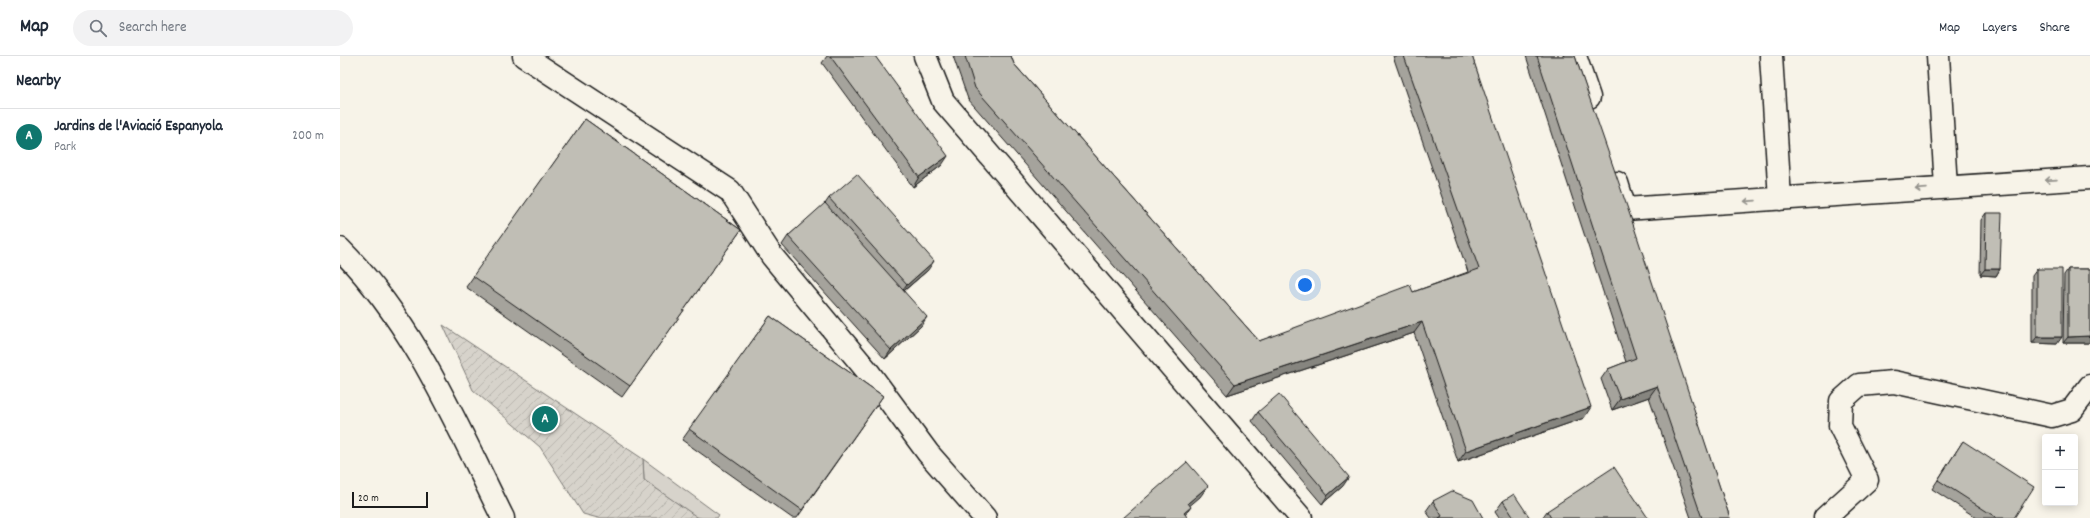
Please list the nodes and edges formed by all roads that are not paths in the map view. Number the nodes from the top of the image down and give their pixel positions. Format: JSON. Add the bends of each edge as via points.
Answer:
{"nodes":[{"id":1,"x":524,"y":56,"type":"edge"},
{"id":2,"x":925,"y":56,"type":"edge"},
{"id":3,"x":1575,"y":56,"type":"edge"},
{"id":4,"x":1771,"y":56,"type":"edge"},
{"id":5,"x":1938,"y":56,"type":"edge"},
{"id":6,"x":1594,"y":114,"type":"edge"},
{"id":7,"x":1611,"y":165,"type":"edge"},
{"id":8,"x":2090,"y":178,"type":"edge"},
{"id":9,"x":1946,"y":187,"type":"junction"},
{"id":10,"x":1780,"y":199,"type":"junction"},
{"id":11,"x":340,"y":249,"type":"edge"},
{"id":12,"x":2090,"y":386,"type":"edge"},
{"id":13,"x":503,"y":518,"type":"edge"},
{"id":14,"x":985,"y":518,"type":"edge"},
{"id":15,"x":1301,"y":518,"type":"edge"},
{"id":16,"x":1825,"y":518,"type":"edge"}],
"edges":[{"from":1,"to":14,"type":"street","via":[[730,191],[772,256],[869,374],[928,453]]},
{"from":2,"to":15,"type":"street","via":[[943,101]]},
{"from":3,"to":6,"type":"street"},
{"from":4,"to":10,"type":"street"},
{"from":5,"to":9,"type":"street"},
{"from":10,"to":7,"type":"street","one_way":true,"via":[[1625,209]]},
{"from":8,"to":9,"type":"street","one_way":true},
{"from":9,"to":10,"type":"street","one_way":true},
{"from":11,"to":13,"type":"street","via":[[374,286],[403,326],[424,361]]},
{"from":12,"to":16,"type":"street","via":[[2072,410],[2052,416],[1894,382],[1859,385],[1841,401],[1840,426],[1867,480]]}]}
